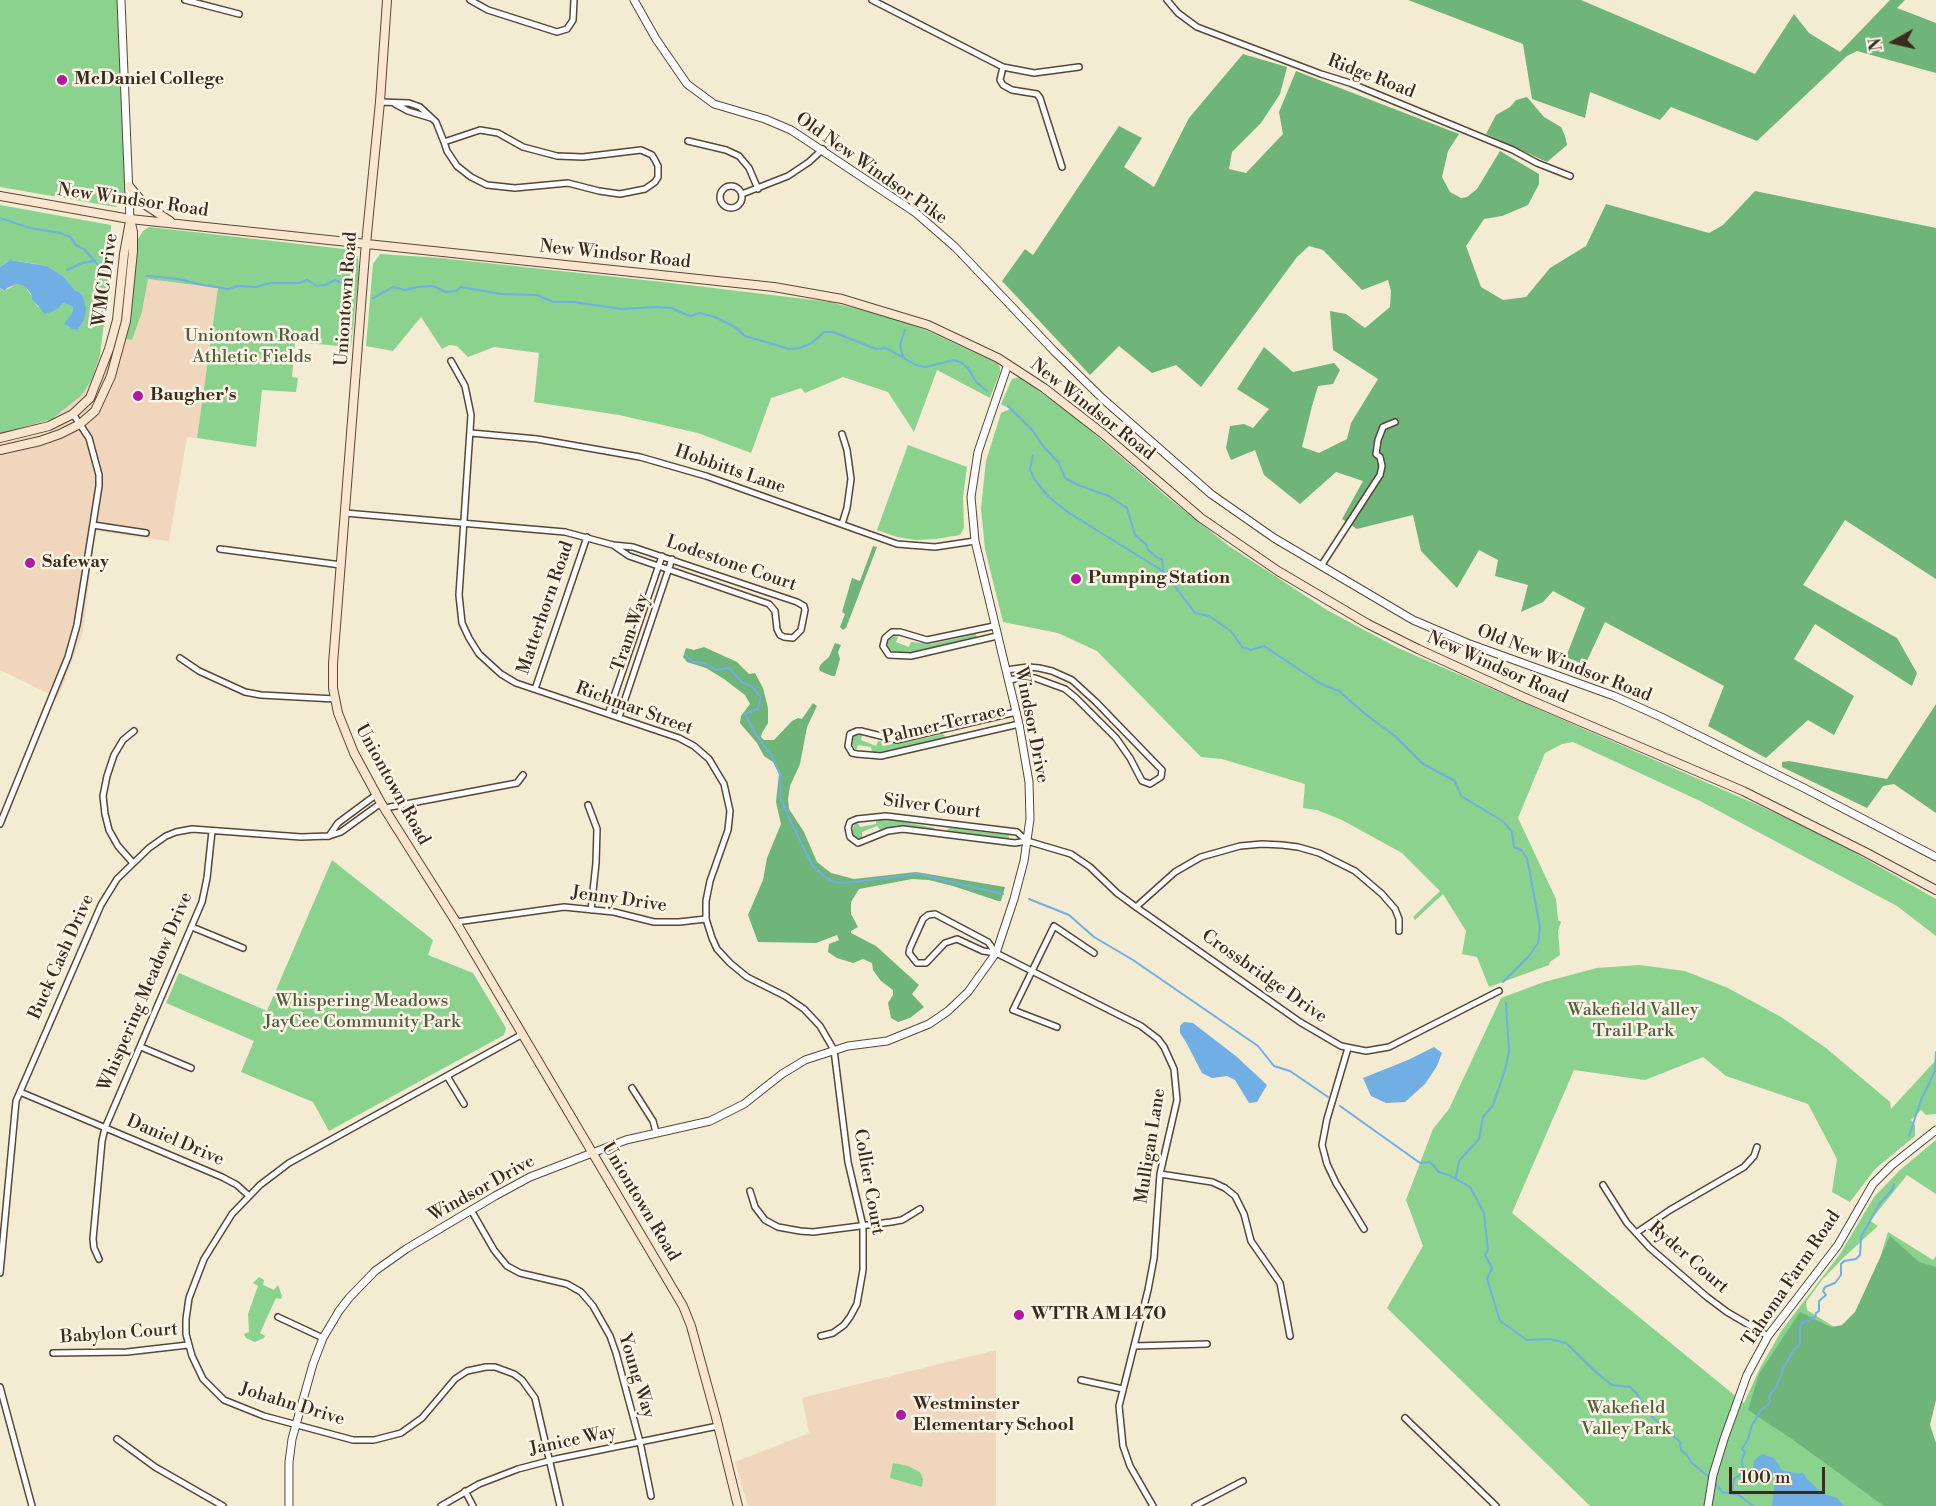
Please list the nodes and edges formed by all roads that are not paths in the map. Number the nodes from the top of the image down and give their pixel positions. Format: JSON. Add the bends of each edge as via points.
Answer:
{"nodes":[{"id":1,"x":121,"y":0,"type":"edge"},
{"id":2,"x":185,"y":0,"type":"edge"},
{"id":3,"x":387,"y":0,"type":"edge"},
{"id":4,"x":470,"y":0,"type":"edge"},
{"id":5,"x":574,"y":0,"type":"edge"},
{"id":6,"x":634,"y":0,"type":"edge"},
{"id":7,"x":872,"y":0,"type":"edge"},
{"id":8,"x":1167,"y":0,"type":"edge"},
{"id":9,"x":239,"y":14,"type":"dead end"},
{"id":10,"x":1004,"y":67,"type":"junction"},
{"id":11,"x":1079,"y":68,"type":"dead end"},
{"id":12,"x":381,"y":102,"type":"junction"},
{"id":13,"x":688,"y":141,"type":"dead end"},
{"id":14,"x":444,"y":142,"type":"junction"},
{"id":15,"x":822,"y":149,"type":"junction"},
{"id":16,"x":1062,"y":167,"type":"dead end"},
{"id":17,"x":1570,"y":176,"type":"dead end"},
{"id":18,"x":129,"y":186,"type":"junction"},
{"id":19,"x":758,"y":189,"type":"junction"},
{"id":20,"x":742,"y":194,"type":"junction"},
{"id":21,"x":0,"y":196,"type":"edge"},
{"id":22,"x":130,"y":219,"type":"junction"},
{"id":23,"x":174,"y":224,"type":"junction"},
{"id":24,"x":366,"y":243,"type":"junction"},
{"id":25,"x":451,"y":361,"type":"dead end"},
{"id":26,"x":1008,"y":364,"type":"junction"},
{"id":27,"x":73,"y":414,"type":"junction"},
{"id":28,"x":1395,"y":422,"type":"dead end"},
{"id":29,"x":80,"y":424,"type":"junction"},
{"id":30,"x":471,"y":433,"type":"junction"},
{"id":31,"x":842,"y":434,"type":"dead end"},
{"id":32,"x":0,"y":438,"type":"edge"},
{"id":33,"x":0,"y":450,"type":"edge"},
{"id":34,"x":1193,"y":480,"type":"joint"},
{"id":35,"x":345,"y":513,"type":"junction"},
{"id":36,"x":463,"y":523,"type":"junction"},
{"id":37,"x":842,"y":524,"type":"junction"},
{"id":38,"x":93,"y":525,"type":"junction"},
{"id":39,"x":146,"y":533,"type":"dead end"},
{"id":40,"x":586,"y":537,"type":"junction"},
{"id":41,"x":975,"y":541,"type":"junction"},
{"id":42,"x":614,"y":545,"type":"junction"},
{"id":43,"x":220,"y":549,"type":"dead end"},
{"id":44,"x":662,"y":556,"type":"junction"},
{"id":45,"x":672,"y":559,"type":"junction"},
{"id":46,"x":341,"y":565,"type":"junction"},
{"id":47,"x":658,"y":566,"type":"junction"},
{"id":48,"x":1321,"y":566,"type":"junction"},
{"id":49,"x":669,"y":570,"type":"junction"},
{"id":50,"x":994,"y":626,"type":"junction"},
{"id":51,"x":997,"y":636,"type":"junction"},
{"id":52,"x":180,"y":658,"type":"dead end"},
{"id":53,"x":1006,"y":670,"type":"junction"},
{"id":54,"x":1008,"y":680,"type":"junction"},
{"id":55,"x":535,"y":688,"type":"junction"},
{"id":56,"x":335,"y":699,"type":"junction"},
{"id":57,"x":1016,"y":712,"type":"junction"},
{"id":58,"x":608,"y":714,"type":"junction"},
{"id":59,"x":619,"y":717,"type":"junction"},
{"id":60,"x":1019,"y":724,"type":"junction"},
{"id":61,"x":134,"y":731,"type":"dead end"},
{"id":62,"x":523,"y":776,"type":"dead end"},
{"id":63,"x":377,"y":795,"type":"junction"},
{"id":64,"x":588,"y":805,"type":"dead end"},
{"id":65,"x":383,"y":806,"type":"junction"},
{"id":66,"x":0,"y":824,"type":"edge"},
{"id":67,"x":212,"y":831,"type":"junction"},
{"id":68,"x":329,"y":836,"type":"junction"},
{"id":69,"x":1027,"y":841,"type":"junction"},
{"id":70,"x":1936,"y":857,"type":"edge"},
{"id":71,"x":133,"y":863,"type":"junction"},
{"id":72,"x":1936,"y":890,"type":"edge"},
{"id":73,"x":1136,"y":907,"type":"junction"},
{"id":74,"x":591,"y":910,"type":"junction"},
{"id":75,"x":706,"y":919,"type":"junction"},
{"id":76,"x":456,"y":922,"type":"junction"},
{"id":77,"x":192,"y":927,"type":"junction"},
{"id":78,"x":1399,"y":931,"type":"dead end"},
{"id":79,"x":243,"y":948,"type":"dead end"},
{"id":80,"x":996,"y":953,"type":"junction"},
{"id":81,"x":1094,"y":953,"type":"dead end"},
{"id":82,"x":1033,"y":972,"type":"junction"},
{"id":83,"x":1499,"y":991,"type":"dead end"},
{"id":84,"x":1057,"y":1027,"type":"dead end"},
{"id":85,"x":521,"y":1035,"type":"junction"},
{"id":86,"x":141,"y":1047,"type":"junction"},
{"id":87,"x":1348,"y":1048,"type":"junction"},
{"id":88,"x":834,"y":1050,"type":"junction"},
{"id":89,"x":190,"y":1068,"type":"dead end"},
{"id":90,"x":447,"y":1076,"type":"junction"},
{"id":91,"x":632,"y":1088,"type":"dead end"},
{"id":92,"x":20,"y":1092,"type":"junction"},
{"id":93,"x":464,"y":1104,"type":"dead end"},
{"id":94,"x":105,"y":1128,"type":"junction"},
{"id":95,"x":1936,"y":1131,"type":"edge"},
{"id":96,"x":656,"y":1132,"type":"junction"},
{"id":97,"x":1757,"y":1147,"type":"dead end"},
{"id":98,"x":592,"y":1153,"type":"junction"},
{"id":99,"x":1160,"y":1174,"type":"junction"},
{"id":100,"x":1603,"y":1185,"type":"dead end"},
{"id":101,"x":750,"y":1191,"type":"dead end"},
{"id":102,"x":248,"y":1195,"type":"junction"},
{"id":103,"x":920,"y":1209,"type":"dead end"},
{"id":104,"x":471,"y":1210,"type":"junction"},
{"id":105,"x":863,"y":1226,"type":"junction"},
{"id":106,"x":1364,"y":1229,"type":"dead end"},
{"id":107,"x":1636,"y":1233,"type":"junction"},
{"id":108,"x":99,"y":1259,"type":"dead end"},
{"id":109,"x":0,"y":1273,"type":"edge"},
{"id":110,"x":278,"y":1317,"type":"dead end"},
{"id":111,"x":821,"y":1336,"type":"dead end"},
{"id":112,"x":1290,"y":1336,"type":"dead end"},
{"id":113,"x":1768,"y":1336,"type":"junction"},
{"id":114,"x":323,"y":1338,"type":"junction"},
{"id":115,"x":1207,"y":1344,"type":"dead end"},
{"id":116,"x":188,"y":1345,"type":"junction"},
{"id":117,"x":1134,"y":1346,"type":"junction"},
{"id":118,"x":52,"y":1353,"type":"dead end"},
{"id":119,"x":1081,"y":1380,"type":"dead end"},
{"id":120,"x":0,"y":1387,"type":"edge"},
{"id":121,"x":1123,"y":1389,"type":"junction"},
{"id":122,"x":1405,"y":1418,"type":"dead end"},
{"id":123,"x":296,"y":1425,"type":"junction"},
{"id":124,"x":718,"y":1426,"type":"junction"},
{"id":125,"x":117,"y":1439,"type":"dead end"},
{"id":126,"x":640,"y":1442,"type":"junction"},
{"id":127,"x":549,"y":1460,"type":"junction"},
{"id":128,"x":1243,"y":1481,"type":"dead end"},
{"id":129,"x":465,"y":1491,"type":"junction"},
{"id":130,"x":651,"y":1496,"type":"dead end"},
{"id":131,"x":32,"y":1506,"type":"edge"},
{"id":132,"x":223,"y":1506,"type":"edge"},
{"id":133,"x":289,"y":1506,"type":"edge"},
{"id":134,"x":441,"y":1506,"type":"edge"},
{"id":135,"x":473,"y":1506,"type":"edge"},
{"id":136,"x":560,"y":1506,"type":"edge"},
{"id":137,"x":738,"y":1506,"type":"edge"},
{"id":138,"x":1152,"y":1506,"type":"edge"},
{"id":139,"x":1195,"y":1506,"type":"edge"},
{"id":140,"x":1496,"y":1506,"type":"edge"},
{"id":141,"x":1708,"y":1506,"type":"edge"}],
"edges":[{"from":1,"to":18,"type":"street"},
{"from":2,"to":9,"type":"street"},
{"from":3,"to":12,"type":"main road","name":"Uniontown Road"},
{"from":4,"to":5,"type":"street","via":[[488,10],[557,32],[567,29],[573,20]]},
{"from":6,"to":15,"type":"street","name":"Old New Windsor Pike","via":[[679,74],[697,93],[714,104],[779,124]]},
{"from":7,"to":10,"type":"street"},
{"from":8,"to":17,"type":"street","name":"Ridge Road","via":[[1197,27],[1350,83]]},
{"from":10,"to":11,"type":"street","via":[[1034,73]]},
{"from":10,"to":16,"type":"street","via":[[1000,80],[1003,85],[1040,98]]},
{"from":12,"to":14,"type":"street","via":[[404,102],[427,112],[439,126]]},
{"from":12,"to":24,"type":"main road","name":"Uniontown Road"},
{"from":13,"to":19,"type":"street","via":[[739,156]]},
{"from":14,"to":14,"type":"street","via":[[450,158],[463,171],[487,185],[503,188],[561,183],[611,194],[627,193],[651,186],[658,172],[652,155],[641,150],[557,156],[480,129]]},
{"from":15,"to":19,"type":"street","via":[[788,177]]},
{"from":15,"to":34,"type":"street","name":"Old New Windsor Pike","via":[[939,232],[1076,374]]},
{"from":18,"to":22,"type":"street"},
{"from":18,"to":23,"type":"main road","via":[[144,204]]},
{"from":19,"to":20,"type":"street"},
{"from":20,"to":20,"type":"street","via":[[736,187],[728,186],[720,199],[733,207],[740,203]]},
{"from":21,"to":22,"type":"main road","name":"New Windsor Road"},
{"from":22,"to":23,"type":"main road","name":"New Windsor Road"},
{"from":22,"to":27,"type":"main road","name":"WMC Drive","via":[[117,320],[109,349],[90,398]]},
{"from":22,"to":29,"type":"main road","name":"WMC Drive","via":[[133,251],[126,321],[105,390],[95,411]]},
{"from":23,"to":24,"type":"main road","name":"New Windsor Road"},
{"from":24,"to":26,"type":"main road","name":"New Windsor Road","via":[[813,293],[928,325]]},
{"from":24,"to":35,"type":"main road","name":"Uniontown Road"},
{"from":25,"to":30,"type":"street","name":"Richmar Street","via":[[465,386]]},
{"from":26,"to":41,"type":"street","name":"Windsor Drive","via":[[975,467],[971,497]]},
{"from":26,"to":72,"type":"main road","name":"New Windsor Road","via":[[1076,412],[1201,518],[1278,571],[1368,624],[1514,693],[1743,791]]},
{"from":27,"to":29,"type":"street"},
{"from":27,"to":32,"type":"main road","name":"WMC Drive","via":[[49,426]]},
{"from":28,"to":48,"type":"street","via":[[1383,427],[1378,440],[1380,475]]},
{"from":29,"to":33,"type":"main road","name":"WMC Drive","via":[[40,441]]},
{"from":29,"to":38,"type":"street","via":[[89,438],[99,475]]},
{"from":30,"to":36,"type":"street","name":"Richmar Street"},
{"from":30,"to":37,"type":"street","name":"Hobbitts Lane","via":[[537,439],[640,457]]},
{"from":31,"to":37,"type":"street","via":[[851,479]]},
{"from":34,"to":48,"type":"street","name":"Old New Windsor Road","via":[[1236,513]]},
{"from":35,"to":36,"type":"street","name":"Lodestone Court"},
{"from":35,"to":46,"type":"main road","name":"Uniontown Road"},
{"from":36,"to":40,"type":"street","name":"Lodestone Court"},
{"from":36,"to":55,"type":"street","name":"Richmar Street","via":[[459,595],[462,623],[479,654],[501,674]]},
{"from":37,"to":41,"type":"street","name":"Hobbitts Lane","via":[[911,547]]},
{"from":38,"to":39,"type":"street"},
{"from":38,"to":66,"type":"street","via":[[73,643]]},
{"from":40,"to":42,"type":"street","name":"Lodestone Court"},
{"from":40,"to":55,"type":"street","name":"Matterhorn Road"},
{"from":41,"to":50,"type":"street","name":"Windsor Drive"},
{"from":42,"to":44,"type":"street","name":"Lodestone Court"},
{"from":42,"to":47,"type":"street","name":"Lodestone Court","via":[[629,556]]},
{"from":43,"to":46,"type":"street"},
{"from":44,"to":45,"type":"street","name":"Lodestone Court"},
{"from":44,"to":47,"type":"street","name":"Tram Way"},
{"from":45,"to":49,"type":"street","name":"Tram Way"},
{"from":45,"to":49,"type":"street","name":"Lodestone Court","via":[[797,602],[805,610],[801,630],[793,638],[784,637],[777,629],[770,604]]},
{"from":46,"to":56,"type":"main road","name":"Uniontown Road","via":[[333,664]]},
{"from":47,"to":49,"type":"street","name":"Lodestone Court"},
{"from":47,"to":58,"type":"street","name":"Tram Way"},
{"from":48,"to":70,"type":"street","name":"Old New Windsor Road","via":[[1430,628],[1661,717]]},
{"from":49,"to":59,"type":"street","name":"Tram Way"},
{"from":50,"to":51,"type":"street","name":"Windsor Drive"},
{"from":50,"to":51,"type":"street","via":[[927,640],[892,632],[883,646],[888,655],[911,656]]},
{"from":51,"to":53,"type":"street","name":"Windsor Drive"},
{"from":52,"to":56,"type":"street","via":[[244,692]]},
{"from":53,"to":54,"type":"street","name":"Windsor Drive"},
{"from":53,"to":54,"type":"street","via":[[1039,668],[1072,680],[1162,770],[1161,777],[1149,784],[1142,781],[1116,738],[1065,689],[1035,678]]},
{"from":54,"to":57,"type":"street","name":"Windsor Drive"},
{"from":55,"to":58,"type":"street","name":"Richmar Street"},
{"from":56,"to":63,"type":"main road","name":"Uniontown Road","via":[[348,740]]},
{"from":57,"to":60,"type":"street","name":"Windsor Drive"},
{"from":57,"to":60,"type":"street","name":"Palmer Terrace","via":[[897,740],[856,731],[850,734],[848,746],[852,753],[881,756]]},
{"from":58,"to":59,"type":"street","name":"Richmar Street"},
{"from":59,"to":75,"type":"street","name":"Richmar Street","via":[[694,746],[709,759],[724,784],[730,821],[708,892]]},
{"from":60,"to":69,"type":"street","name":"Windsor Drive","via":[[1029,782]]},
{"from":61,"to":71,"type":"street","via":[[114,755],[103,796],[109,830]]},
{"from":62,"to":65,"type":"street","via":[[517,783]]},
{"from":63,"to":65,"type":"main road","name":"Uniontown Road"},
{"from":63,"to":68,"type":"street","via":[[338,823]]},
{"from":64,"to":74,"type":"street","via":[[597,829]]},
{"from":65,"to":68,"type":"street","name":"Buck Cash Drive"},
{"from":65,"to":76,"type":"main road","name":"Uniontown Road"},
{"from":67,"to":68,"type":"street","name":"Buck Cash Drive"},
{"from":67,"to":71,"type":"street","name":"Buck Cash Drive","via":[[176,832],[158,841]]},
{"from":67,"to":77,"type":"street","name":"Whispering Meadow Drive","via":[[206,884]]},
{"from":69,"to":69,"type":"street","name":"Silver Court","via":[[1017,832],[886,816],[854,820],[848,828],[852,840],[858,843],[903,829],[1015,843]]},
{"from":69,"to":73,"type":"street","name":"Crossbridge Drive","via":[[1081,860]]},
{"from":69,"to":80,"type":"street","name":"Windsor Drive"},
{"from":71,"to":92,"type":"street","name":"Buck Cash Drive","via":[[100,905]]},
{"from":73,"to":78,"type":"street","via":[[1174,872],[1201,857],[1240,846],[1282,845],[1319,853],[1355,871],[1395,909]]},
{"from":73,"to":87,"type":"street","name":"Crossbridge Drive","via":[[1300,1022]]},
{"from":74,"to":75,"type":"street","name":"Jenny Drive","via":[[654,922]]},
{"from":74,"to":76,"type":"street","name":"Jenny Drive","via":[[564,907]]},
{"from":75,"to":88,"type":"street","name":"Richmar Street","via":[[717,950],[747,977],[804,1009]]},
{"from":76,"to":85,"type":"main road","name":"Uniontown Road"},
{"from":77,"to":79,"type":"street"},
{"from":77,"to":86,"type":"street","name":"Whispering Meadow Drive"},
{"from":80,"to":80,"type":"street","via":[[988,942],[935,914],[923,919],[909,953],[917,963],[926,963],[945,943],[957,939]]},
{"from":80,"to":82,"type":"street","name":"Mulligan Lane"},
{"from":80,"to":88,"type":"street","name":"Windsor Drive","via":[[968,992],[929,1024],[887,1041]]},
{"from":81,"to":82,"type":"street","via":[[1054,926]]},
{"from":82,"to":84,"type":"street","via":[[1013,1010]]},
{"from":82,"to":99,"type":"street","name":"Mulligan Lane","via":[[1131,1020],[1164,1047],[1174,1069],[1177,1100]]},
{"from":83,"to":87,"type":"street","name":"Crossbridge Drive","via":[[1389,1047],[1365,1051]]},
{"from":85,"to":90,"type":"street","name":"Johahn Drive"},
{"from":85,"to":98,"type":"main road","name":"Uniontown Road"},
{"from":86,"to":89,"type":"street"},
{"from":86,"to":94,"type":"street","name":"Whispering Meadow Drive"},
{"from":87,"to":106,"type":"street","via":[[1322,1144],[1326,1164]]},
{"from":88,"to":96,"type":"street","name":"Windsor Drive","via":[[796,1065],[758,1095],[720,1117]]},
{"from":88,"to":105,"type":"street","name":"Collier Court","via":[[848,1162]]},
{"from":90,"to":93,"type":"street"},
{"from":90,"to":102,"type":"street","name":"Johahn Drive","via":[[290,1163]]},
{"from":91,"to":96,"type":"street"},
{"from":92,"to":94,"type":"street","name":"Daniel Drive"},
{"from":92,"to":109,"type":"street","name":"Buck Cash Drive","via":[[13,1124]]},
{"from":94,"to":102,"type":"street","name":"Daniel Drive","via":[[222,1177]]},
{"from":94,"to":108,"type":"street","name":"Whispering Meadow Drive","via":[[93,1239]]},
{"from":95,"to":113,"type":"street","name":"Tahoma Farm Road","via":[[1873,1184],[1838,1245]]},
{"from":96,"to":98,"type":"street","name":"Windsor Drive"},
{"from":97,"to":107,"type":"street","via":[[1744,1167]]},
{"from":98,"to":104,"type":"street","name":"Windsor Drive","via":[[530,1177]]},
{"from":98,"to":124,"type":"main road","name":"Uniontown Road","via":[[683,1306]]},
{"from":99,"to":112,"type":"street","via":[[1212,1182],[1235,1197],[1251,1241],[1280,1283]]},
{"from":99,"to":117,"type":"street","name":"Mulligan Lane","via":[[1154,1258]]},
{"from":100,"to":107,"type":"street","name":"Ryder Court"},
{"from":101,"to":105,"type":"street","via":[[760,1215],[778,1227],[813,1232]]},
{"from":102,"to":116,"type":"street","name":"Johahn Drive","via":[[218,1234],[197,1273],[187,1308]]},
{"from":103,"to":105,"type":"street","via":[[902,1220]]},
{"from":104,"to":114,"type":"street","name":"Windsor Drive","via":[[375,1271],[349,1298]]},
{"from":104,"to":126,"type":"street","name":"Young Way","via":[[507,1266],[567,1284],[588,1299],[613,1344]]},
{"from":105,"to":111,"type":"street","name":"Collier Court","via":[[863,1270],[857,1304],[844,1325]]},
{"from":107,"to":113,"type":"street","name":"Ryder Court","via":[[1707,1297]]},
{"from":110,"to":114,"type":"street"},
{"from":113,"to":141,"type":"street","name":"Tahoma Farm Road","via":[[1747,1375],[1713,1475]]},
{"from":114,"to":123,"type":"street","name":"Windsor Drive"},
{"from":115,"to":117,"type":"street"},
{"from":116,"to":118,"type":"street","name":"Babylon Court","via":[[127,1352]]},
{"from":116,"to":123,"type":"street","name":"Johahn Drive","via":[[203,1378],[224,1400]]},
{"from":117,"to":121,"type":"street","name":"Mulligan Lane"},
{"from":119,"to":121,"type":"street"},
{"from":120,"to":131,"type":"street"},
{"from":121,"to":138,"type":"street","name":"Mulligan Lane","via":[[1119,1406],[1123,1446]]},
{"from":122,"to":140,"type":"street"},
{"from":123,"to":127,"type":"street","name":"Johahn Drive","via":[[353,1440],[374,1440],[401,1433],[413,1426],[460,1375],[476,1368],[495,1367],[514,1374],[530,1388]]},
{"from":123,"to":133,"type":"street","name":"Windsor Drive","via":[[289,1462]]},
{"from":124,"to":126,"type":"street","name":"Janice Way"},
{"from":124,"to":137,"type":"main road","name":"Uniontown Road"},
{"from":125,"to":132,"type":"street","via":[[155,1467]]},
{"from":126,"to":127,"type":"street","name":"Janice Way"},
{"from":126,"to":130,"type":"street","name":"Young Way"},
{"from":127,"to":129,"type":"street","name":"Janice Way","via":[[502,1474]]},
{"from":127,"to":136,"type":"street","name":"Johahn Drive"},
{"from":128,"to":139,"type":"street"},
{"from":129,"to":134,"type":"street","name":"Janice Way"},
{"from":129,"to":135,"type":"street"}]}
